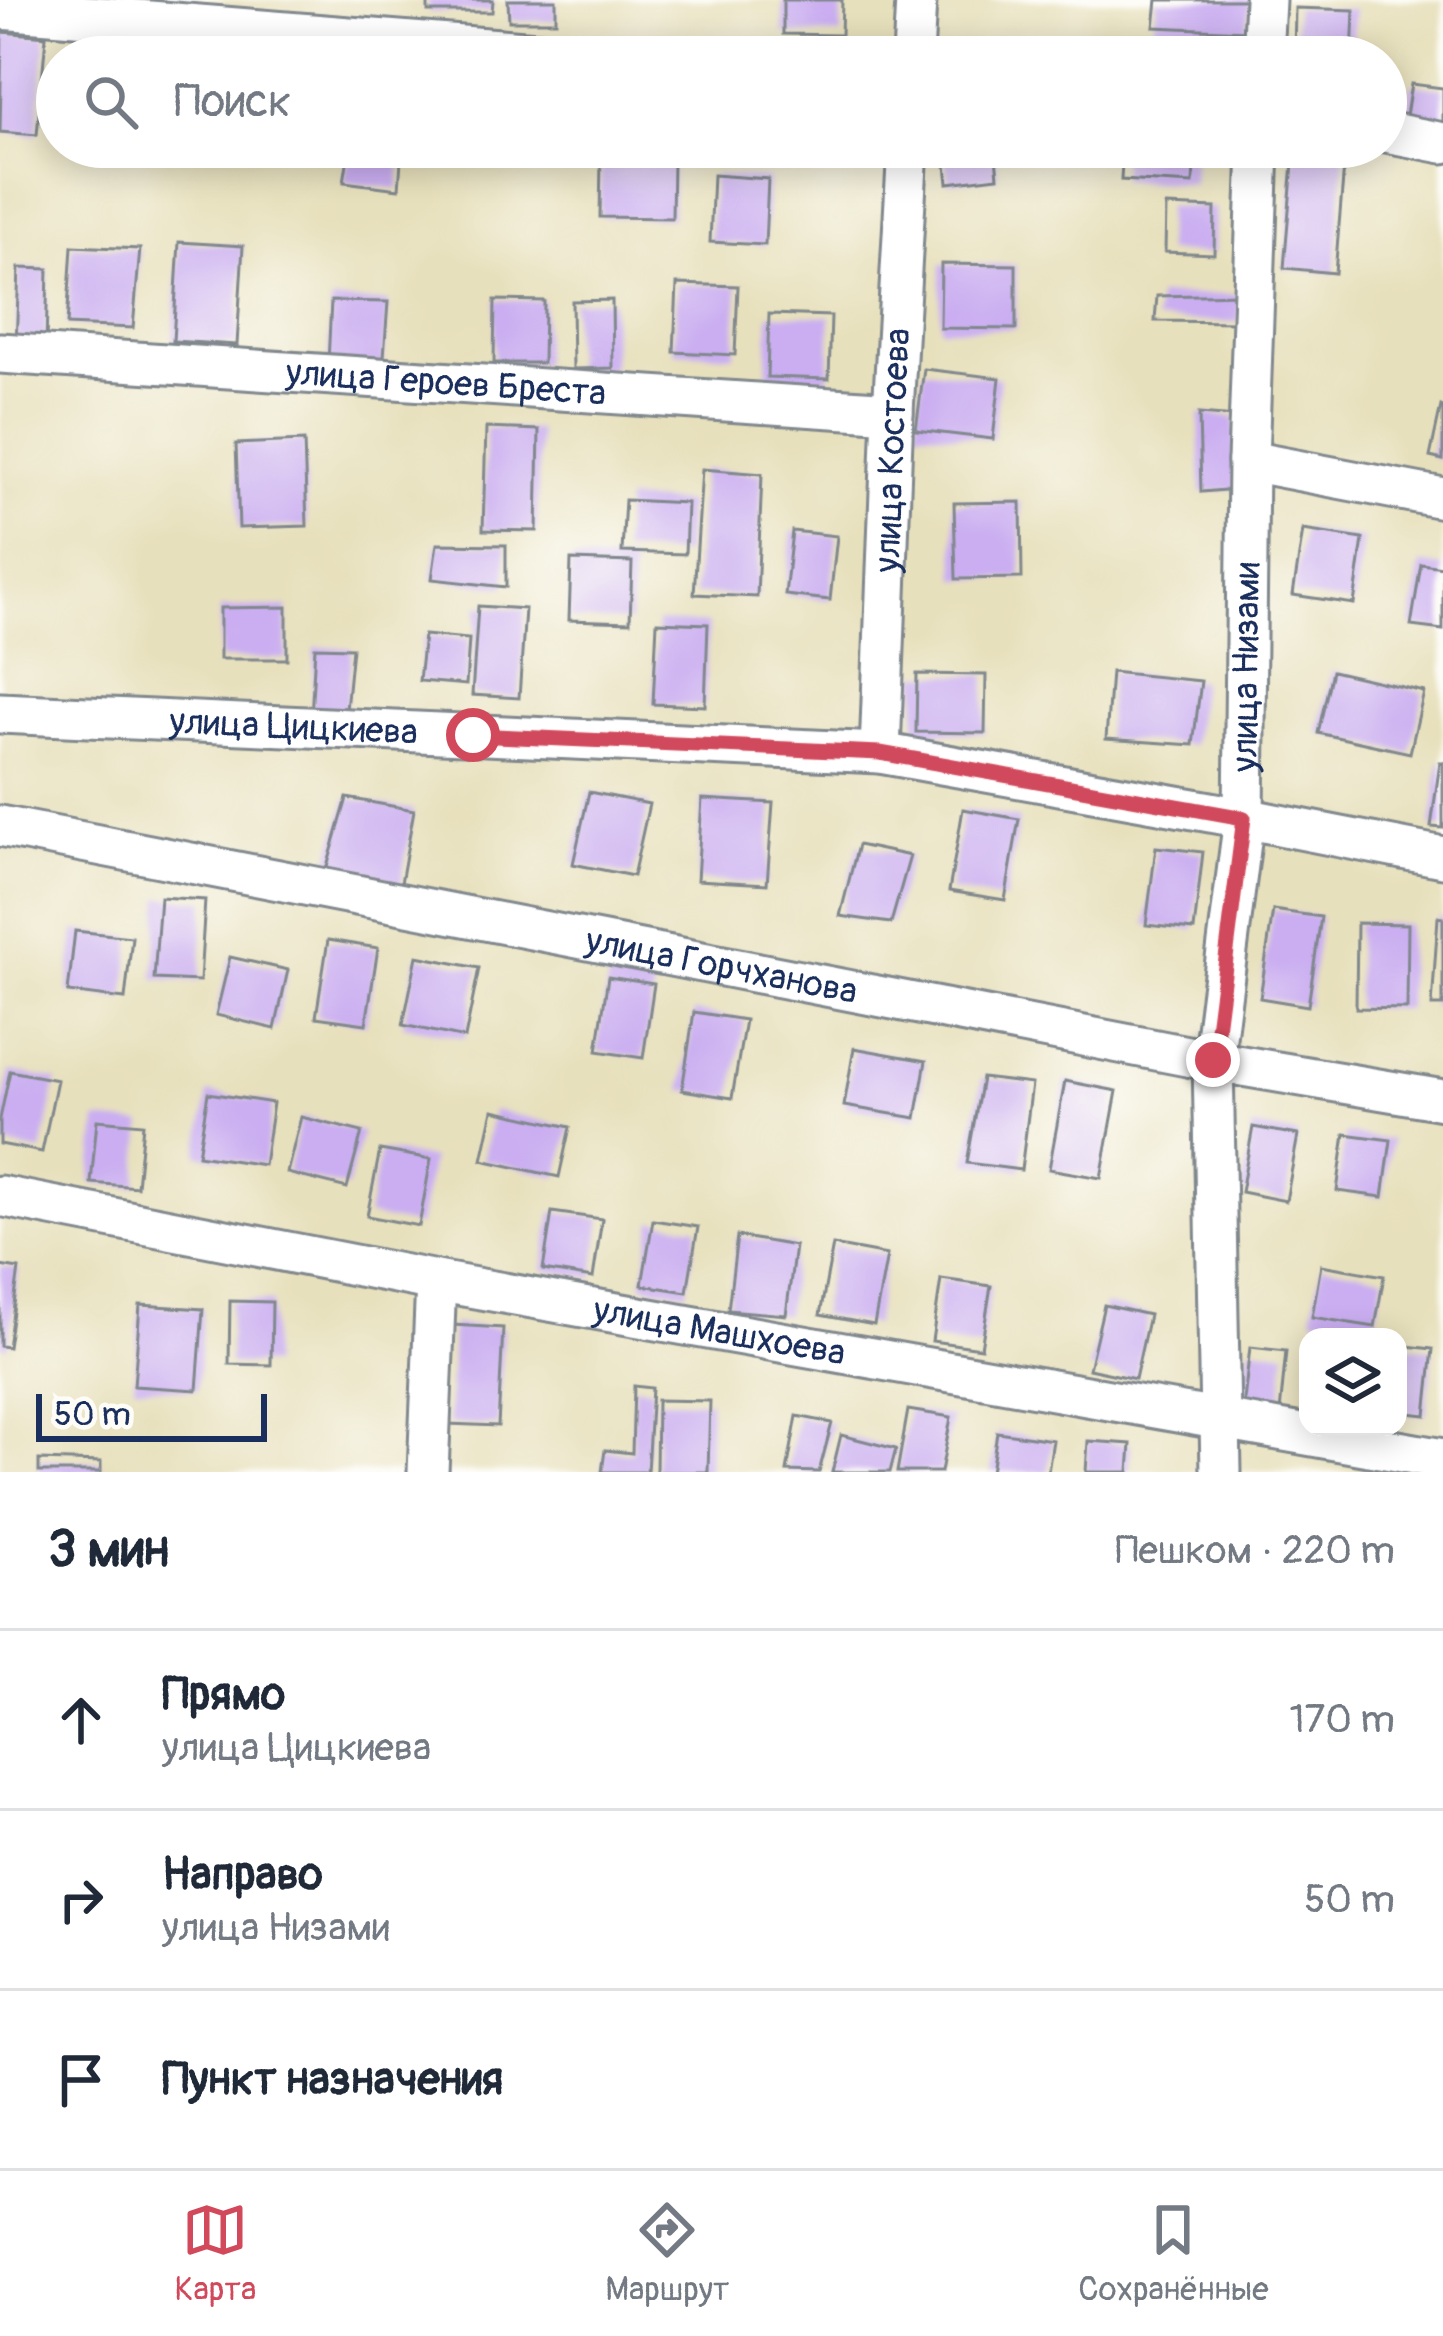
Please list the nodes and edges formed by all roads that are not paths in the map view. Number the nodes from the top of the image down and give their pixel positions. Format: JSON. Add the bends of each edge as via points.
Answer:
{"nodes":[{"id":1,"x":916,"y":0,"type":"edge"},
{"id":2,"x":1264,"y":0,"type":"edge"},
{"id":3,"x":0,"y":9,"type":"edge"},
{"id":4,"x":336,"y":36,"type":"edge"},
{"id":5,"x":914,"y":36,"type":"edge"},
{"id":6,"x":1263,"y":36,"type":"edge"},
{"id":7,"x":1407,"y":136,"type":"edge"},
{"id":8,"x":1443,"y":143,"type":"edge"},
{"id":9,"x":907,"y":168,"type":"edge"},
{"id":10,"x":1258,"y":168,"type":"edge"},
{"id":11,"x":0,"y":353,"type":"edge"},
{"id":12,"x":893,"y":412,"type":"junction"},
{"id":13,"x":1248,"y":460,"type":"junction"},
{"id":14,"x":1443,"y":498,"type":"edge"},
{"id":15,"x":0,"y":712,"type":"edge"},
{"id":16,"x":880,"y":753,"type":"junction"},
{"id":17,"x":1244,"y":818,"type":"junction"},
{"id":18,"x":0,"y":826,"type":"edge"},
{"id":19,"x":1443,"y":857,"type":"edge"},
{"id":20,"x":1213,"y":1060,"type":"junction"},
{"id":21,"x":1443,"y":1100,"type":"edge"},
{"id":22,"x":0,"y":1196,"type":"edge"},
{"id":23,"x":436,"y":1281,"type":"junction"},
{"id":24,"x":1222,"y":1422,"type":"junction"},
{"id":25,"x":1443,"y":1459,"type":"edge"},
{"id":26,"x":428,"y":1472,"type":"edge"},
{"id":27,"x":1220,"y":1472,"type":"edge"}],
"edges":[{"from":1,"to":5,"type":"street"},
{"from":2,"to":6,"type":"street"},
{"from":3,"to":4,"type":"street"},
{"from":7,"to":8,"type":"street"},
{"from":9,"to":12,"type":"street","name":"улица Костоева"},
{"from":10,"to":13,"type":"street","name":"улица Низами"},
{"from":11,"to":12,"type":"street","name":"улица Героев Бреста"},
{"from":12,"to":16,"type":"street","name":"улица Костоева"},
{"from":13,"to":14,"type":"street"},
{"from":13,"to":17,"type":"street","name":"улица Низами"},
{"from":15,"to":16,"type":"street","name":"улица Цицкиева"},
{"from":16,"to":17,"type":"street","name":"улица Цицкиева"},
{"from":17,"to":19,"type":"street","name":"улица Цицкиева"},
{"from":17,"to":20,"type":"street","name":"улица Низами"},
{"from":18,"to":20,"type":"street","name":"улица Горчханова"},
{"from":20,"to":21,"type":"street","name":"улица Горчханова"},
{"from":20,"to":24,"type":"street","name":"улица Низами"},
{"from":22,"to":23,"type":"street","name":"улица Машхоева"},
{"from":23,"to":24,"type":"street","name":"улица Машхоева"},
{"from":23,"to":26,"type":"street"},
{"from":24,"to":25,"type":"street","name":"улица Машхоева"},
{"from":24,"to":27,"type":"street","name":"улица Низами"}]}
